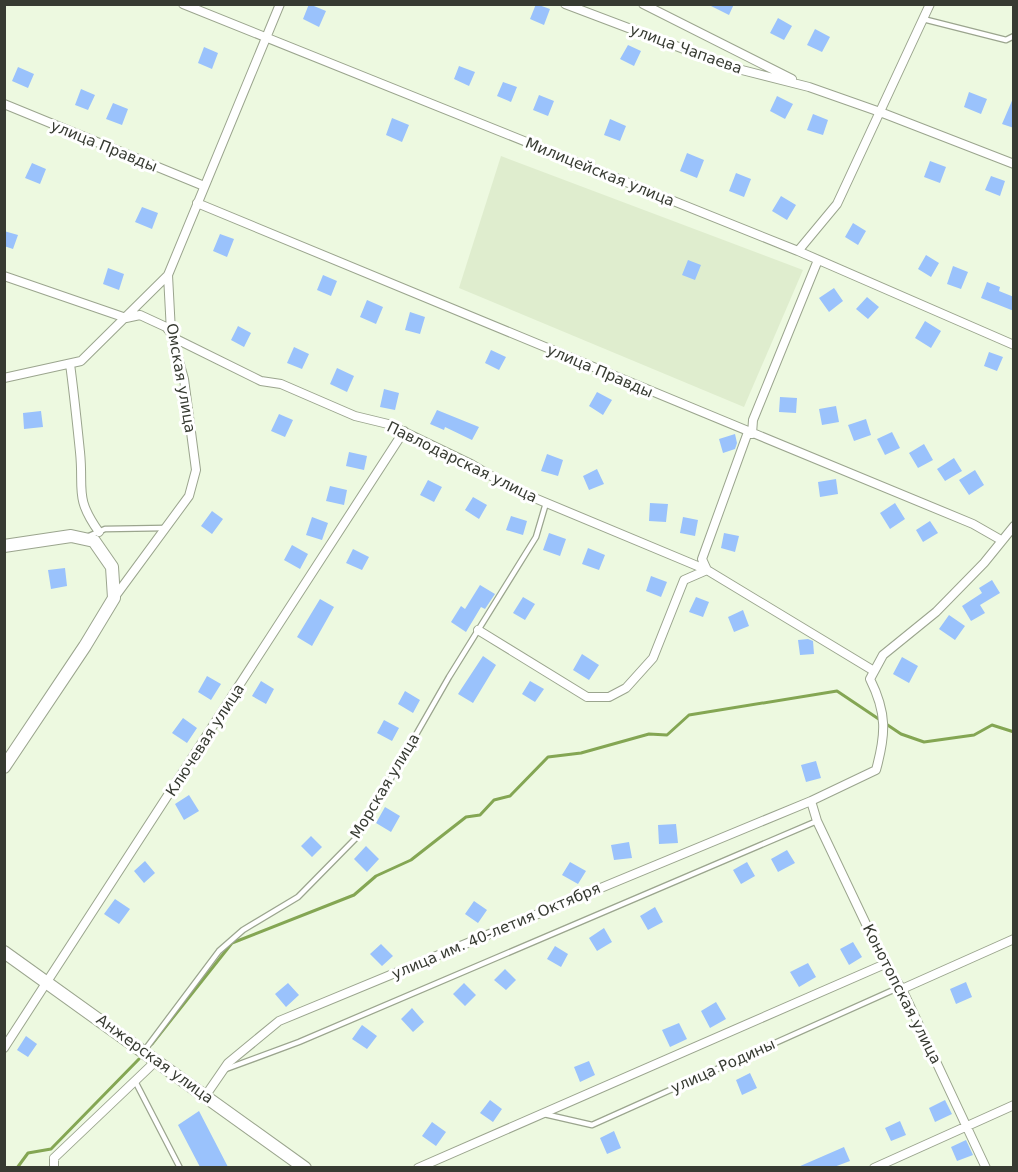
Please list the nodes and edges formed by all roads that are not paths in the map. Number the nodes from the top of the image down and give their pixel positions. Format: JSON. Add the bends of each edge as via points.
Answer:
{"nodes":[{"id":1,"x":183,"y":4,"type":"edge"},
{"id":2,"x":280,"y":4,"type":"edge"},
{"id":3,"x":564,"y":4,"type":"edge"},
{"id":4,"x":643,"y":4,"type":"edge"},
{"id":5,"x":930,"y":4,"type":"edge"},
{"id":6,"x":923,"y":19,"type":"junction"},
{"id":7,"x":1014,"y":36,"type":"edge"},
{"id":8,"x":266,"y":38,"type":"junction"},
{"id":9,"x":809,"y":87,"type":"junction"},
{"id":10,"x":4,"y":104,"type":"edge"},
{"id":11,"x":880,"y":112,"type":"junction"},
{"id":12,"x":1014,"y":164,"type":"edge"},
{"id":13,"x":204,"y":186,"type":"junction"},
{"id":14,"x":198,"y":203,"type":"junction"},
{"id":15,"x":798,"y":251,"type":"junction"},
{"id":16,"x":818,"y":260,"type":"junction"},
{"id":17,"x":168,"y":275,"type":"junction"},
{"id":18,"x":4,"y":276,"type":"edge"},
{"id":19,"x":126,"y":318,"type":"junction"},
{"id":20,"x":171,"y":332,"type":"junction"},
{"id":21,"x":1014,"y":345,"type":"edge"},
{"id":22,"x":70,"y":364,"type":"junction"},
{"id":23,"x":4,"y":378,"type":"edge"},
{"id":24,"x":404,"y":431,"type":"junction"},
{"id":25,"x":750,"y":433,"type":"junction"},
{"id":26,"x":546,"y":503,"type":"junction"},
{"id":27,"x":1014,"y":526,"type":"edge"},
{"id":28,"x":166,"y":528,"type":"junction"},
{"id":29,"x":99,"y":532,"type":"junction"},
{"id":30,"x":82,"y":539,"type":"junction"},
{"id":31,"x":1001,"y":540,"type":"junction"},
{"id":32,"x":4,"y":546,"type":"edge"},
{"id":33,"x":707,"y":570,"type":"junction"},
{"id":34,"x":114,"y":598,"type":"junction"},
{"id":35,"x":478,"y":630,"type":"junction"},
{"id":36,"x":874,"y":671,"type":"junction"},
{"id":37,"x":4,"y":766,"type":"edge"},
{"id":38,"x":811,"y":801,"type":"junction"},
{"id":39,"x":817,"y":821,"type":"junction"},
{"id":40,"x":1014,"y":939,"type":"edge"},
{"id":41,"x":4,"y":952,"type":"edge"},
{"id":42,"x":885,"y":964,"type":"junction"},
{"id":43,"x":48,"y":983,"type":"junction"},
{"id":44,"x":901,"y":988,"type":"junction"},
{"id":45,"x":4,"y":1048,"type":"edge"},
{"id":46,"x":144,"y":1051,"type":"junction"},
{"id":47,"x":157,"y":1060,"type":"junction"},
{"id":48,"x":224,"y":1070,"type":"junction"},
{"id":49,"x":135,"y":1081,"type":"junction"},
{"id":50,"x":206,"y":1095,"type":"junction"},
{"id":51,"x":1014,"y":1106,"type":"edge"},
{"id":52,"x":542,"y":1114,"type":"junction"},
{"id":53,"x":967,"y":1127,"type":"junction"},
{"id":54,"x":56,"y":1167,"type":"edge"},
{"id":55,"x":180,"y":1167,"type":"edge"},
{"id":56,"x":305,"y":1167,"type":"edge"},
{"id":57,"x":418,"y":1167,"type":"edge"},
{"id":58,"x":874,"y":1167,"type":"edge"},
{"id":59,"x":986,"y":1167,"type":"edge"}],
"edges":[{"from":1,"to":8,"type":"street","name":"Милицейская улица"},
{"from":2,"to":8,"type":"street"},
{"from":3,"to":9,"type":"street","name":"улица Чапаева","via":[[734,68]]},
{"from":4,"to":9,"type":"street","name":"улица Чапаева"},
{"from":5,"to":6,"type":"street"},
{"from":6,"to":7,"type":"lane","via":[[978,35],[1006,40]]},
{"from":6,"to":11,"type":"street"},
{"from":8,"to":13,"type":"street"},
{"from":8,"to":15,"type":"street","name":"Милицейская улица"},
{"from":9,"to":11,"type":"street","name":"улица Чапаева"},
{"from":10,"to":13,"type":"street","name":"улица Правды"},
{"from":11,"to":12,"type":"street","name":"улица Чапаева"},
{"from":11,"to":15,"type":"street","via":[[837,204]]},
{"from":13,"to":14,"type":"street"},
{"from":14,"to":17,"type":"street"},
{"from":14,"to":25,"type":"street","name":"улица Правды"},
{"from":15,"to":16,"type":"street","name":"Милицейская улица"},
{"from":16,"to":21,"type":"street","name":"Милицейская улица"},
{"from":16,"to":25,"type":"street"},
{"from":17,"to":19,"type":"street"},
{"from":17,"to":20,"type":"street","name":"Омская улица"},
{"from":18,"to":19,"type":"street","name":"Павлодарская улица"},
{"from":19,"to":20,"type":"street","name":"Павлодарская улица","via":[[140,315]]},
{"from":19,"to":22,"type":"street","via":[[81,361]]},
{"from":20,"to":24,"type":"street","name":"Павлодарская улица","via":[[176,339],[261,381],[281,384],[355,416]]},
{"from":20,"to":28,"type":"street","name":"Омская улица","via":[[184,379],[196,470],[189,496]]},
{"from":22,"to":23,"type":"street"},
{"from":22,"to":29,"type":"street","via":[[81,458],[79,487],[86,514]]},
{"from":24,"to":26,"type":"street","name":"Павлодарская улица"},
{"from":24,"to":43,"type":"street","name":"Ключевая улица"},
{"from":25,"to":31,"type":"street","name":"улица Правды","via":[[973,524]]},
{"from":25,"to":33,"type":"street","via":[[702,559]]},
{"from":26,"to":33,"type":"street","name":"Павлодарская улица"},
{"from":26,"to":35,"type":"lane","name":"Морская улица","via":[[536,537]]},
{"from":27,"to":31,"type":"street"},
{"from":28,"to":29,"type":"lane"},
{"from":28,"to":34,"type":"street","name":"Омская улица"},
{"from":29,"to":30,"type":"lane"},
{"from":30,"to":32,"type":"street","via":[[70,536]]},
{"from":30,"to":34,"type":"street","via":[[94,541],[112,567]]},
{"from":31,"to":36,"type":"street","via":[[936,612],[883,655]]},
{"from":33,"to":35,"type":"street","via":[[684,580],[653,658],[626,688],[609,697],[587,697]]},
{"from":33,"to":36,"type":"street","name":"Павлодарская улица"},
{"from":34,"to":37,"type":"street","name":"Омская улица"},
{"from":35,"to":46,"type":"lane","name":"Морская улица","via":[[358,836],[298,897],[243,930],[219,951]]},
{"from":36,"to":38,"type":"street","name":"улица им. 40-летия Октября","via":[[870,679],[882,703],[884,742],[876,770]]},
{"from":38,"to":39,"type":"street","name":"Конотопская улица"},
{"from":38,"to":48,"type":"street","name":"улица им. 40-летия Октября","via":[[279,1021],[246,1046]]},
{"from":39,"to":42,"type":"street","name":"Конотопская улица"},
{"from":39,"to":48,"type":"lane"},
{"from":40,"to":44,"type":"street","name":"улица Родины"},
{"from":41,"to":43,"type":"street","name":"Анжерская улица"},
{"from":42,"to":44,"type":"street","name":"Конотопская улица"},
{"from":42,"to":52,"type":"street","name":"улица Родины"},
{"from":43,"to":45,"type":"street","name":"Ключевая улица"},
{"from":43,"to":46,"type":"street","name":"Анжерская улица"},
{"from":44,"to":52,"type":"lane","name":"улица Родины","via":[[592,1125]]},
{"from":44,"to":53,"type":"street","name":"Конотопская улица"},
{"from":46,"to":47,"type":"street","name":"Анжерская улица"},
{"from":47,"to":49,"type":"street"},
{"from":47,"to":50,"type":"street","name":"Анжерская улица"},
{"from":48,"to":50,"type":"street","name":"улица им. 40-летия Октября"},
{"from":49,"to":54,"type":"street","via":[[54,1158]]},
{"from":49,"to":55,"type":"lane"},
{"from":50,"to":56,"type":"street","name":"Анжерская улица"},
{"from":51,"to":53,"type":"street"},
{"from":52,"to":57,"type":"street","name":"улица Родины"},
{"from":53,"to":58,"type":"street"},
{"from":53,"to":59,"type":"street","name":"Конотопская улица"}]}
